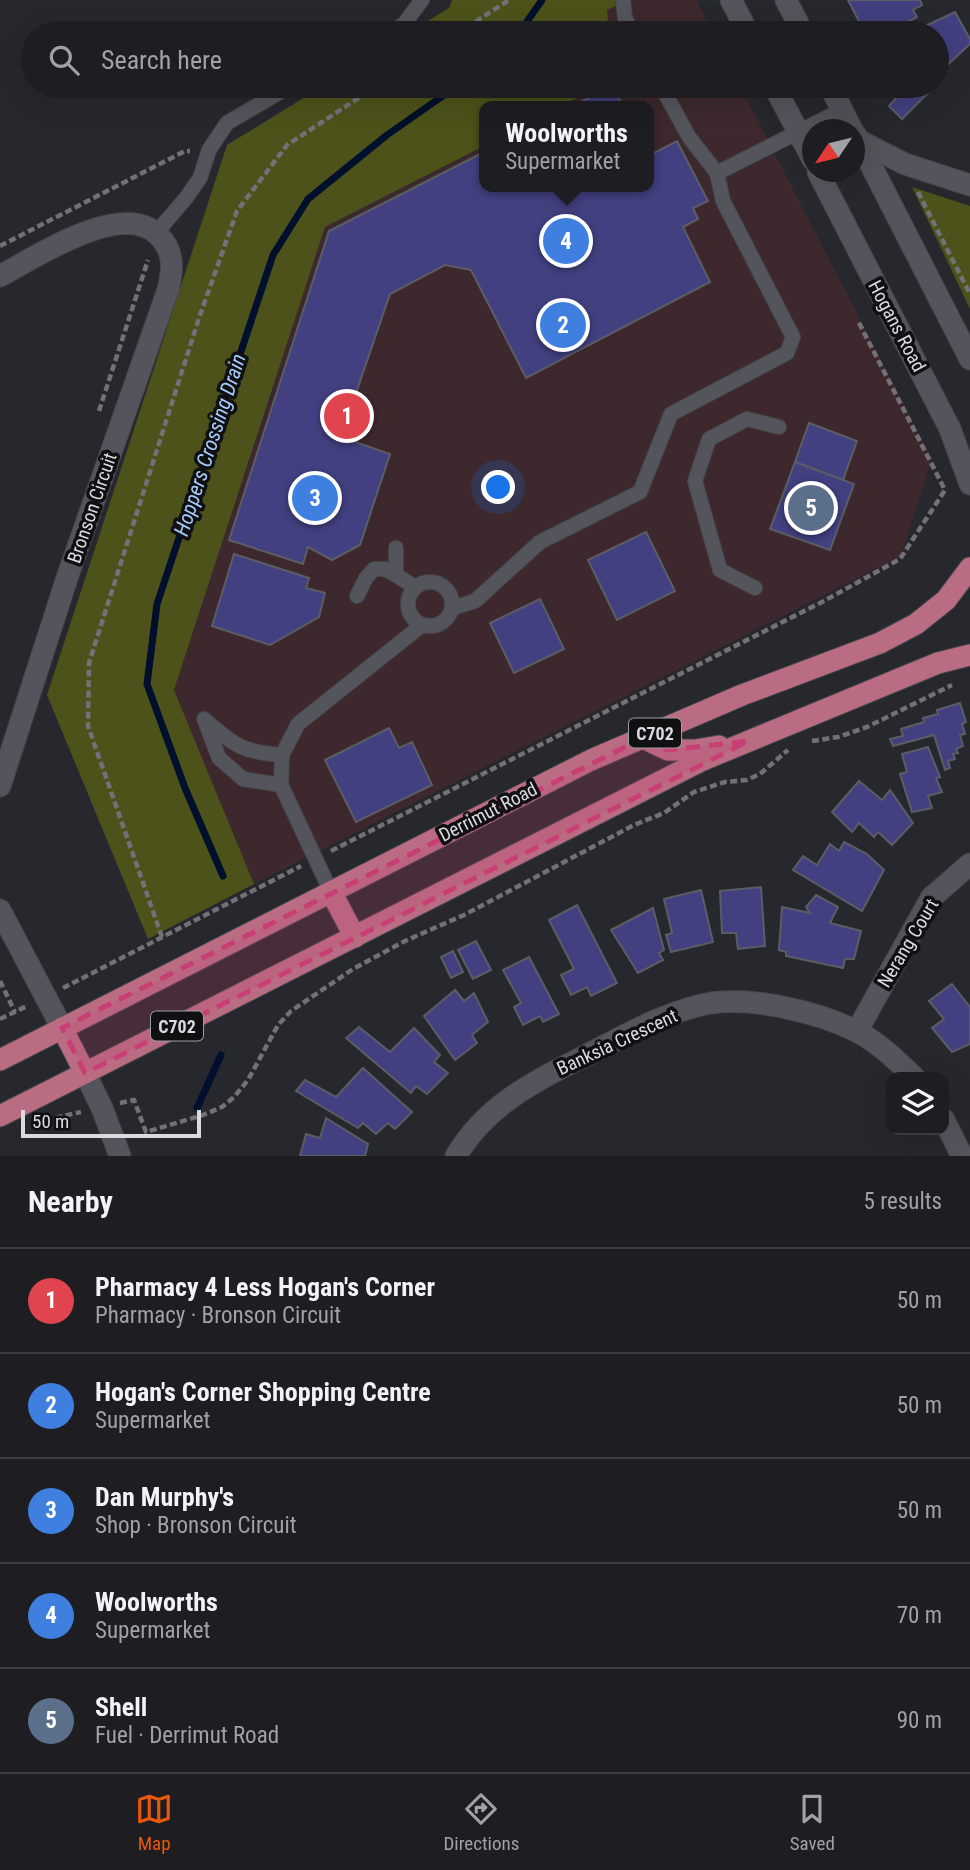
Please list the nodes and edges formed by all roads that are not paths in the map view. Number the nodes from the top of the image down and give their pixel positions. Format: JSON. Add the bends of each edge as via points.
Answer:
{"nodes":[{"id":1,"x":422,"y":0,"type":"edge"},
{"id":2,"x":623,"y":0,"type":"edge"},
{"id":3,"x":730,"y":0,"type":"edge"},
{"id":4,"x":786,"y":0,"type":"edge"},
{"id":5,"x":406,"y":21,"type":"edge"},
{"id":6,"x":627,"y":21,"type":"edge"},
{"id":7,"x":741,"y":21,"type":"edge"},
{"id":8,"x":797,"y":21,"type":"edge"},
{"id":9,"x":270,"y":98,"type":"edge"},
{"id":10,"x":668,"y":98,"type":"edge"},
{"id":11,"x":780,"y":98,"type":"edge"},
{"id":12,"x":836,"y":98,"type":"edge"},
{"id":13,"x":842,"y":110,"type":"junction"},
{"id":14,"x":847,"y":119,"type":"edge"},
{"id":15,"x":798,"y":132,"type":"junction"},
{"id":16,"x":802,"y":139,"type":"edge"},
{"id":17,"x":865,"y":140,"type":"edge"},
{"id":18,"x":865,"y":154,"type":"edge"},
{"id":19,"x":717,"y":173,"type":"junction"},
{"id":20,"x":823,"y":182,"type":"edge"},
{"id":21,"x":970,"y":185,"type":"edge"},
{"id":22,"x":156,"y":233,"type":"junction"},
{"id":23,"x":0,"y":276,"type":"edge"},
{"id":24,"x":970,"y":359,"type":"edge"},
{"id":25,"x":779,"y":427,"type":"dead end"},
{"id":26,"x":970,"y":484,"type":"edge"},
{"id":27,"x":396,"y":548,"type":"dead end"},
{"id":28,"x":970,"y":568,"type":"edge"},
{"id":29,"x":396,"y":575,"type":"junction"},
{"id":30,"x":415,"y":587,"type":"junction"},
{"id":31,"x":755,"y":588,"type":"dead end"},
{"id":32,"x":357,"y":596,"type":"dead end"},
{"id":33,"x":453,"y":608,"type":"junction"},
{"id":34,"x":422,"y":625,"type":"junction"},
{"id":35,"x":970,"y":655,"type":"edge"},
{"id":36,"x":643,"y":738,"type":"junction"},
{"id":37,"x":749,"y":741,"type":"junction"},
{"id":38,"x":282,"y":755,"type":"junction"},
{"id":39,"x":281,"y":785,"type":"junction"},
{"id":40,"x":0,"y":786,"type":"edge"},
{"id":41,"x":970,"y":864,"type":"edge"},
{"id":42,"x":331,"y":892,"type":"junction"},
{"id":43,"x":0,"y":909,"type":"edge"},
{"id":44,"x":355,"y":937,"type":"junction"},
{"id":45,"x":62,"y":1028,"type":"junction"},
{"id":46,"x":857,"y":1031,"type":"junction"},
{"id":47,"x":0,"y":1060,"type":"edge"},
{"id":48,"x":909,"y":1072,"type":"edge"},
{"id":49,"x":85,"y":1073,"type":"junction"},
{"id":50,"x":0,"y":1116,"type":"edge"},
{"id":51,"x":949,"y":1130,"type":"edge"},
{"id":52,"x":120,"y":1156,"type":"edge"},
{"id":53,"x":456,"y":1156,"type":"edge"},
{"id":54,"x":962,"y":1156,"type":"edge"}],
"edges":[{"from":1,"to":5,"type":"lane"},
{"from":2,"to":6,"type":"lane"},
{"from":3,"to":7,"type":"street"},
{"from":4,"to":8,"type":"street"},
{"from":9,"to":22,"type":"lane","via":[[227,123],[209,150],[200,178]]},
{"from":10,"to":19,"type":"lane","via":[[689,137]]},
{"from":11,"to":15,"type":"street"},
{"from":12,"to":13,"type":"street"},
{"from":13,"to":14,"type":"street"},
{"from":13,"to":15,"type":"lane"},
{"from":15,"to":16,"type":"street"},
{"from":15,"to":19,"type":"lane"},
{"from":17,"to":21,"type":"street","via":[[905,164]]},
{"from":18,"to":24,"type":"street"},
{"from":19,"to":33,"type":"lane","via":[[723,201],[793,337],[787,353],[671,414],[640,492],[540,542],[475,601]]},
{"from":20,"to":26,"type":"street","name":"Hogans Road","via":[[950,429]]},
{"from":22,"to":23,"type":"street","via":[[123,222],[104,226]]},
{"from":22,"to":40,"type":"street","name":"Bronson Circuit","via":[[172,260],[169,287]]},
{"from":25,"to":31,"type":"lane","via":[[747,419],[709,439],[695,481],[720,570]]},
{"from":27,"to":29,"type":"lane"},
{"from":28,"to":36,"type":"highway","name":"Derrimut Road","number":"C702","via":[[946,600],[916,624],[880,643]]},
{"from":29,"to":30,"type":"lane"},
{"from":29,"to":32,"type":"lane","via":[[374,569]]},
{"from":30,"to":33,"type":"lane","via":[[424,582],[442,585]]},
{"from":30,"to":34,"type":"lane","via":[[408,612]]},
{"from":33,"to":34,"type":"lane","via":[[439,625]]},
{"from":34,"to":38,"type":"lane","via":[[298,724]]},
{"from":35,"to":37,"type":"highway","number":"C702","via":[[938,663]]},
{"from":36,"to":37,"type":"highway","via":[[668,750]]},
{"from":36,"to":42,"type":"highway","name":"Derrimut Road","number":"C702"},
{"from":37,"to":44,"type":"highway","number":"C702"},
{"from":38,"to":39,"type":"lane"},
{"from":38,"to":39,"type":"lane","via":[[235,746],[204,719],[219,758],[243,779]]},
{"from":39,"to":42,"type":"lane"},
{"from":41,"to":46,"type":"street","name":"Nerang Court","via":[[931,898]]},
{"from":42,"to":44,"type":"highway"},
{"from":42,"to":45,"type":"highway","name":"Derrimut Road","number":"C702"},
{"from":43,"to":45,"type":"street"},
{"from":44,"to":49,"type":"highway","number":"C702"},
{"from":45,"to":47,"type":"highway","name":"Derrimut Road","number":"C702"},
{"from":45,"to":49,"type":"highway"},
{"from":46,"to":48,"type":"street","name":"Banksia Crescent"},
{"from":46,"to":53,"type":"street","name":"Banksia Crescent","via":[[762,1003],[712,1003],[683,1011],[527,1085],[498,1107]]},
{"from":49,"to":50,"type":"highway","number":"C702"},
{"from":49,"to":52,"type":"street"},
{"from":51,"to":54,"type":"street"}]}
